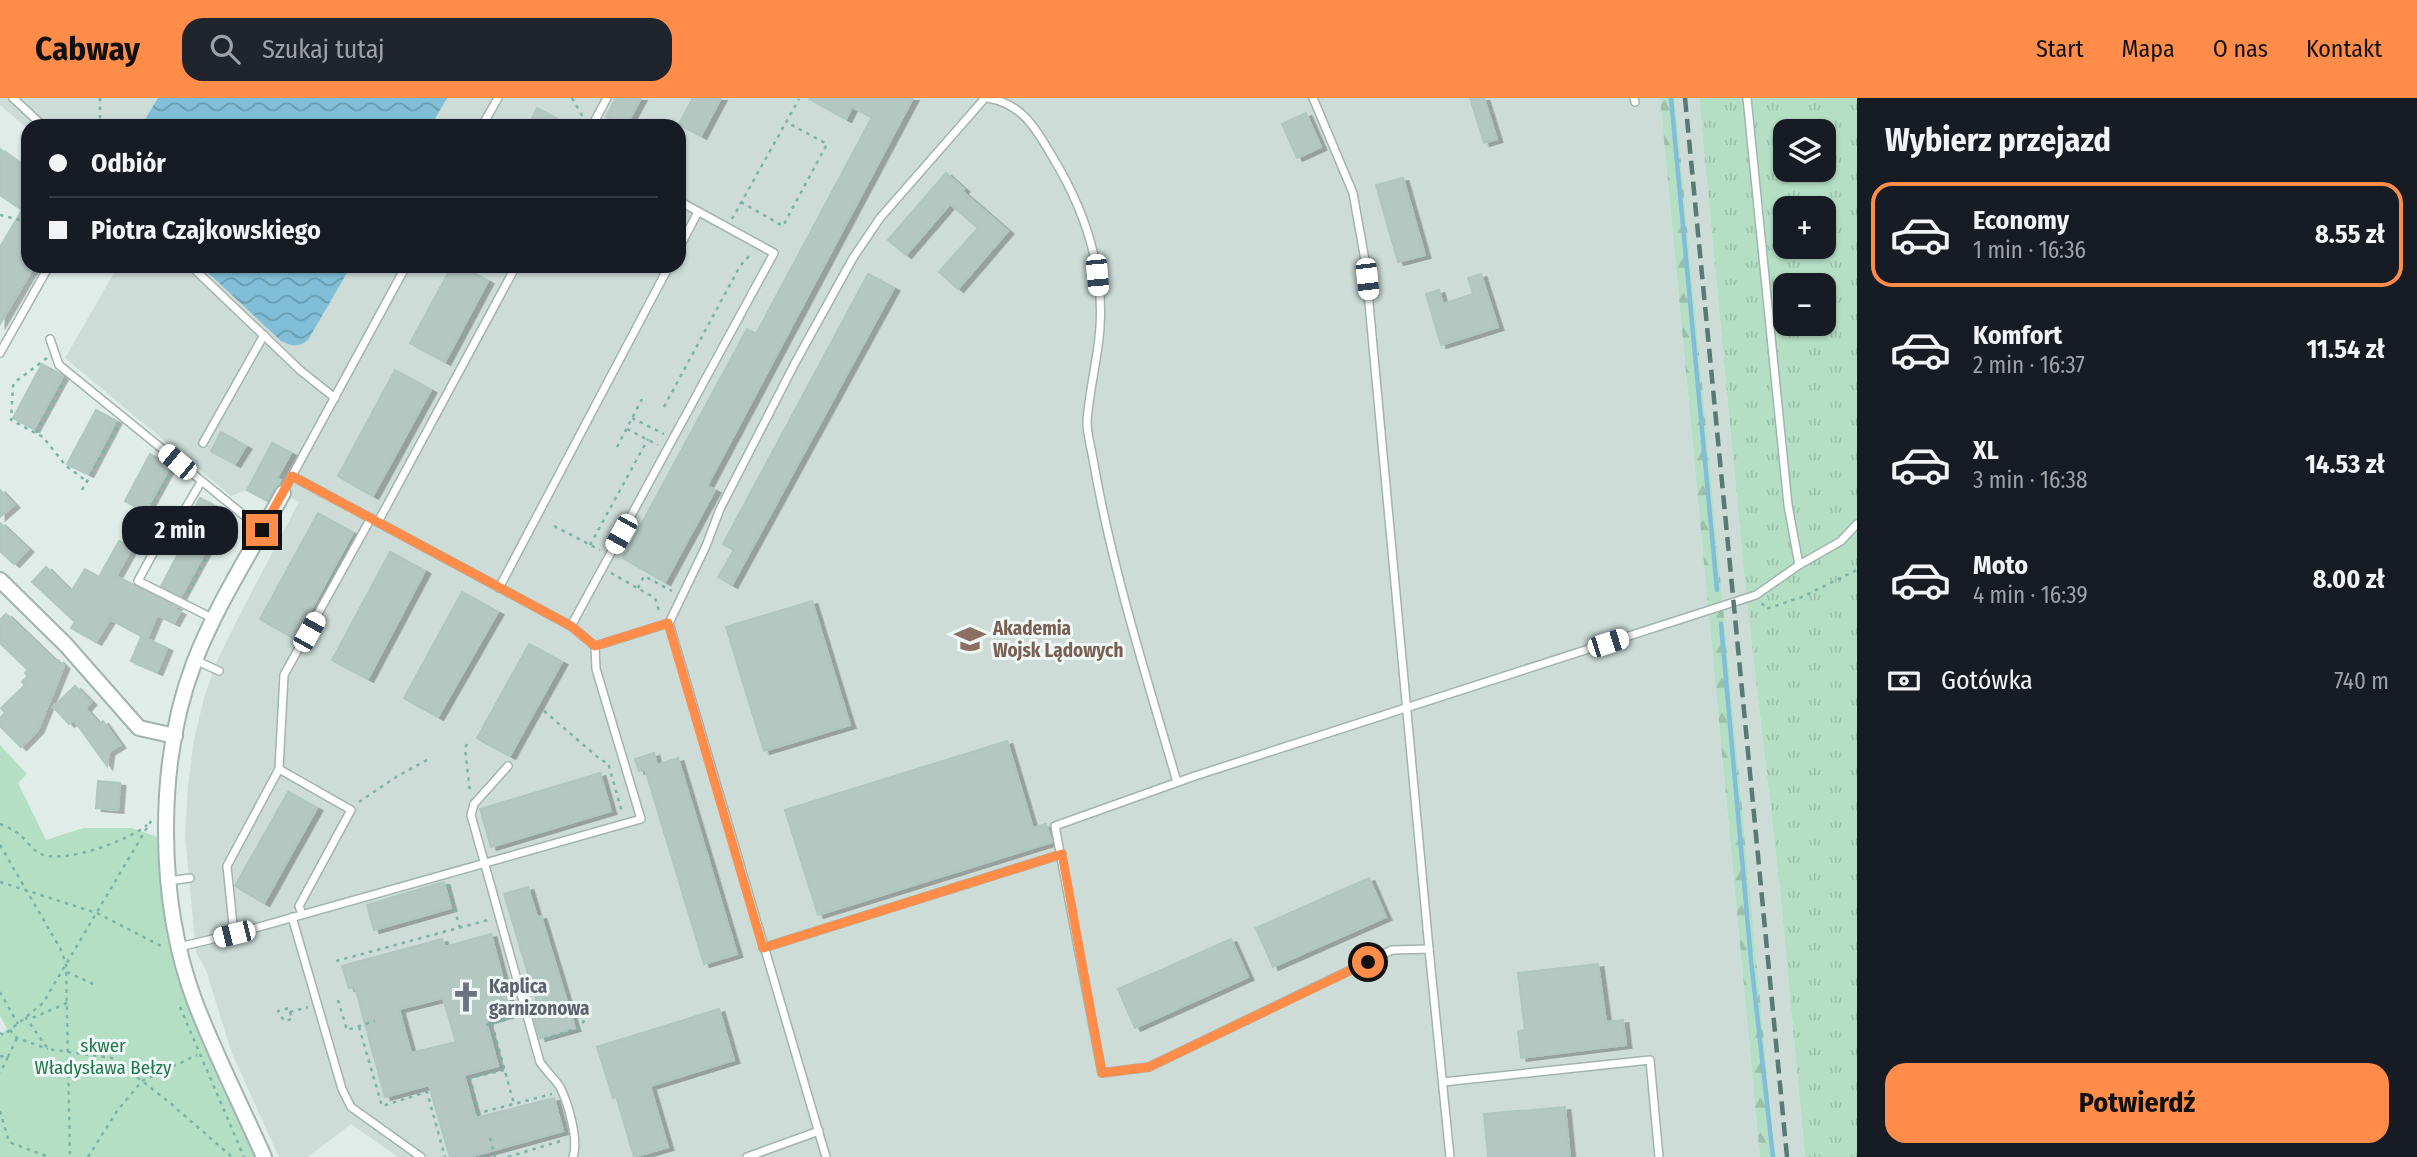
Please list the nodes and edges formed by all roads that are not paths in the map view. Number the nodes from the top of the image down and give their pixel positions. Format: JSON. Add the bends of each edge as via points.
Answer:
{"nodes":[{"id":1,"x":13,"y":98,"type":"edge"},
{"id":2,"x":498,"y":98,"type":"edge"},
{"id":3,"x":607,"y":98,"type":"edge"},
{"id":4,"x":986,"y":98,"type":"edge"},
{"id":5,"x":1313,"y":98,"type":"edge"},
{"id":6,"x":1747,"y":98,"type":"edge"},
{"id":7,"x":36,"y":119,"type":"edge"},
{"id":8,"x":486,"y":119,"type":"edge"},
{"id":9,"x":596,"y":119,"type":"edge"},
{"id":10,"x":686,"y":205,"type":"edge"},
{"id":11,"x":698,"y":212,"type":"junction"},
{"id":12,"x":686,"y":235,"type":"edge"},
{"id":13,"x":45,"y":273,"type":"edge"},
{"id":14,"x":198,"y":273,"type":"edge"},
{"id":15,"x":402,"y":273,"type":"edge"},
{"id":16,"x":512,"y":273,"type":"edge"},
{"id":17,"x":665,"y":273,"type":"edge"},
{"id":18,"x":264,"y":335,"type":"junction"},
{"id":19,"x":50,"y":339,"type":"dead end"},
{"id":20,"x":0,"y":353,"type":"edge"},
{"id":21,"x":335,"y":398,"type":"junction"},
{"id":22,"x":203,"y":443,"type":"dead end"},
{"id":23,"x":292,"y":476,"type":"junction"},
{"id":24,"x":201,"y":481,"type":"junction"},
{"id":25,"x":283,"y":493,"type":"joint"},
{"id":26,"x":374,"y":520,"type":"junction"},
{"id":27,"x":1857,"y":524,"type":"edge"},
{"id":28,"x":262,"y":530,"type":"junction"},
{"id":29,"x":1799,"y":565,"type":"junction"},
{"id":30,"x":0,"y":580,"type":"edge"},
{"id":31,"x":499,"y":588,"type":"junction"},
{"id":32,"x":215,"y":619,"type":"junction"},
{"id":33,"x":668,"y":623,"type":"junction"},
{"id":34,"x":571,"y":626,"type":"junction"},
{"id":35,"x":595,"y":646,"type":"junction"},
{"id":36,"x":195,"y":660,"type":"junction"},
{"id":37,"x":219,"y":670,"type":"dead end"},
{"id":38,"x":1407,"y":708,"type":"junction"},
{"id":39,"x":175,"y":736,"type":"junction"},
{"id":40,"x":508,"y":766,"type":"dead end"},
{"id":41,"x":279,"y":769,"type":"junction"},
{"id":42,"x":1177,"y":782,"type":"junction"},
{"id":43,"x":1062,"y":854,"type":"junction"},
{"id":44,"x":485,"y":864,"type":"junction"},
{"id":45,"x":190,"y":878,"type":"dead end"},
{"id":46,"x":169,"y":881,"type":"junction"},
{"id":47,"x":302,"y":914,"type":"junction"},
{"id":48,"x":292,"y":917,"type":"junction"},
{"id":49,"x":234,"y":934,"type":"junction"},
{"id":50,"x":173,"y":948,"type":"junction"},
{"id":51,"x":763,"y":948,"type":"junction"},
{"id":52,"x":1429,"y":949,"type":"junction"},
{"id":53,"x":1443,"y":1082,"type":"junction"},
{"id":54,"x":818,"y":1131,"type":"junction"},
{"id":55,"x":264,"y":1157,"type":"edge"},
{"id":56,"x":421,"y":1157,"type":"edge"},
{"id":57,"x":573,"y":1157,"type":"edge"},
{"id":58,"x":747,"y":1157,"type":"edge"},
{"id":59,"x":826,"y":1157,"type":"edge"},
{"id":60,"x":1450,"y":1157,"type":"edge"},
{"id":61,"x":1658,"y":1157,"type":"edge"}],
"edges":[{"from":1,"to":7,"type":"lane"},
{"from":2,"to":8,"type":"lane"},
{"from":3,"to":9,"type":"lane"},
{"from":4,"to":33,"type":"lane","via":[[880,218],[853,258],[720,509]]},
{"from":4,"to":42,"type":"lane","via":[[1018,109],[1040,135],[1074,196],[1092,247],[1100,317],[1087,424],[1119,582]]},
{"from":5,"to":38,"type":"lane","via":[[1353,193],[1365,260]]},
{"from":6,"to":29,"type":"lane","via":[[1788,505]]},
{"from":10,"to":11,"type":"lane"},
{"from":11,"to":12,"type":"lane"},
{"from":11,"to":34,"type":"lane","via":[[774,253]]},
{"from":13,"to":20,"type":"lane"},
{"from":14,"to":18,"type":"lane"},
{"from":15,"to":21,"type":"lane"},
{"from":16,"to":26,"type":"lane"},
{"from":17,"to":31,"type":"lane"},
{"from":18,"to":21,"type":"lane"},
{"from":18,"to":22,"type":"lane"},
{"from":19,"to":24,"type":"lane","via":[[59,365]]},
{"from":21,"to":23,"type":"lane"},
{"from":23,"to":25,"type":"lane"},
{"from":23,"to":26,"type":"lane"},
{"from":24,"to":28,"type":"lane"},
{"from":24,"to":32,"type":"lane","via":[[138,581]]},
{"from":25,"to":28,"type":"street"},
{"from":26,"to":31,"type":"lane"},
{"from":26,"to":41,"type":"lane","via":[[284,675]]},
{"from":27,"to":29,"type":"lane","via":[[1841,541]]},
{"from":28,"to":32,"type":"street"},
{"from":29,"to":38,"type":"lane","via":[[1756,595]]},
{"from":30,"to":39,"type":"street","via":[[66,645],[139,728]]},
{"from":31,"to":34,"type":"lane"},
{"from":32,"to":36,"type":"street"},
{"from":33,"to":35,"type":"lane"},
{"from":33,"to":51,"type":"lane"},
{"from":34,"to":35,"type":"lane"},
{"from":35,"to":44,"type":"lane","via":[[596,669],[641,819]]},
{"from":36,"to":37,"type":"lane"},
{"from":36,"to":39,"type":"street"},
{"from":38,"to":42,"type":"lane"},
{"from":38,"to":52,"type":"lane"},
{"from":39,"to":46,"type":"street","via":[[165,813]]},
{"from":40,"to":44,"type":"lane","via":[[474,804],[471,816]]},
{"from":41,"to":47,"type":"lane","via":[[351,810],[299,906]]},
{"from":41,"to":49,"type":"lane","via":[[227,866]]},
{"from":42,"to":43,"type":"lane","via":[[1055,826]]},
{"from":43,"to":51,"type":"lane"},
{"from":43,"to":52,"type":"lane","via":[[1102,1073],[1149,1067],[1392,950]]},
{"from":44,"to":47,"type":"lane"},
{"from":44,"to":57,"type":"lane","via":[[540,1062],[562,1092],[573,1131]]},
{"from":45,"to":46,"type":"lane"},
{"from":46,"to":50,"type":"street"},
{"from":47,"to":48,"type":"lane"},
{"from":48,"to":49,"type":"lane"},
{"from":48,"to":56,"type":"lane","via":[[351,1107]]},
{"from":49,"to":50,"type":"lane"},
{"from":50,"to":55,"type":"street"},
{"from":51,"to":54,"type":"lane"},
{"from":52,"to":53,"type":"lane"},
{"from":53,"to":60,"type":"lane"},
{"from":53,"to":61,"type":"lane","via":[[1650,1060]]},
{"from":54,"to":58,"type":"lane"},
{"from":54,"to":59,"type":"lane"}]}
